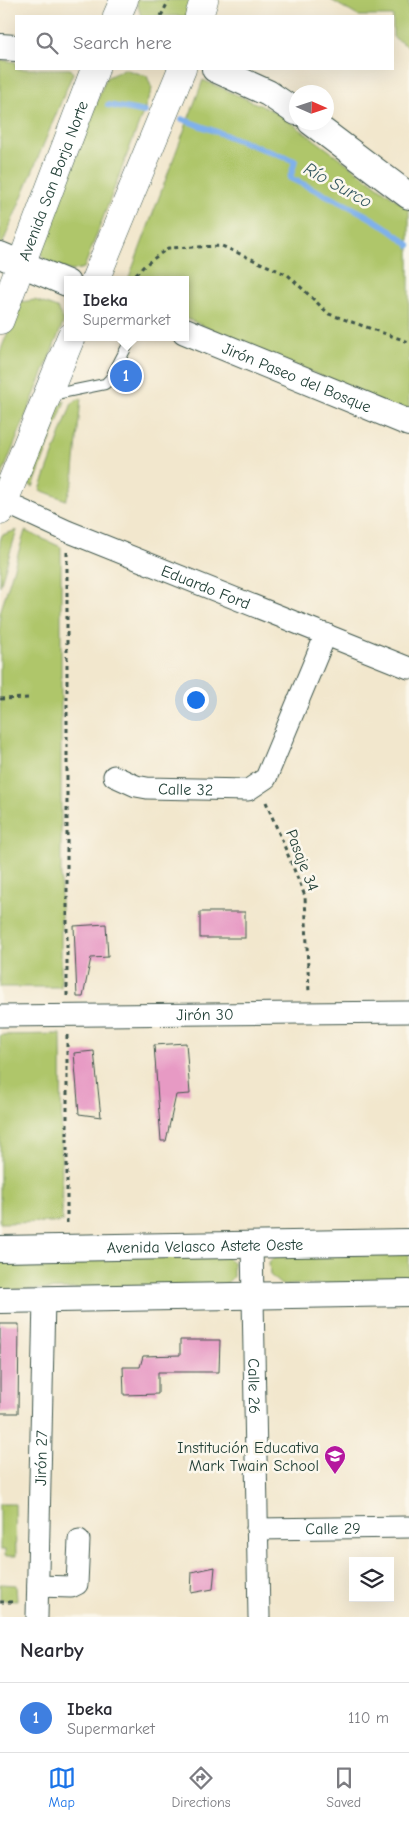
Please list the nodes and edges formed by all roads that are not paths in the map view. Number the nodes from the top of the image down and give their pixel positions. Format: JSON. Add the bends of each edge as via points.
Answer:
{"nodes":[{"id":1,"x":124,"y":0,"type":"edge"},
{"id":2,"x":204,"y":0,"type":"edge"},
{"id":3,"x":117,"y":15,"type":"edge"},
{"id":4,"x":199,"y":15,"type":"edge"},
{"id":5,"x":0,"y":47,"type":"edge"},
{"id":6,"x":15,"y":48,"type":"edge"},
{"id":7,"x":96,"y":70,"type":"edge"},
{"id":8,"x":182,"y":70,"type":"edge"},
{"id":9,"x":218,"y":70,"type":"edge"},
{"id":10,"x":289,"y":107,"type":"edge"},
{"id":11,"x":322,"y":130,"type":"edge"},
{"id":12,"x":409,"y":196,"type":"edge"},
{"id":13,"x":11,"y":260,"type":"edge"},
{"id":14,"x":97,"y":276,"type":"edge"},
{"id":15,"x":64,"y":282,"type":"edge"},
{"id":16,"x":0,"y":320,"type":"edge"},
{"id":17,"x":189,"y":333,"type":"edge"},
{"id":18,"x":69,"y":341,"type":"edge"},
{"id":19,"x":130,"y":341,"type":"edge"},
{"id":20,"x":47,"y":396,"type":"junction"},
{"id":21,"x":409,"y":423,"type":"edge"},
{"id":22,"x":2,"y":507,"type":"edge"},
{"id":23,"x":326,"y":634,"type":"junction"},
{"id":24,"x":409,"y":668,"type":"edge"},
{"id":25,"x":114,"y":776,"type":"dead end"},
{"id":26,"x":409,"y":1012,"type":"edge"},
{"id":27,"x":0,"y":1016,"type":"edge"},
{"id":28,"x":409,"y":1242,"type":"edge"},
{"id":29,"x":252,"y":1245,"type":"junction"},
{"id":30,"x":0,"y":1250,"type":"edge"},
{"id":31,"x":409,"y":1293,"type":"edge"},
{"id":32,"x":252,"y":1296,"type":"junction"},
{"id":33,"x":44,"y":1299,"type":"junction"},
{"id":34,"x":0,"y":1300,"type":"edge"},
{"id":35,"x":409,"y":1527,"type":"edge"},
{"id":36,"x":257,"y":1529,"type":"junction"},
{"id":37,"x":79,"y":1540,"type":"dead end"},
{"id":38,"x":38,"y":1586,"type":"junction"},
{"id":39,"x":37,"y":1617,"type":"edge"},
{"id":40,"x":259,"y":1617,"type":"edge"}],
"edges":[{"from":1,"to":3,"type":"main road"},
{"from":2,"to":4,"type":"main road"},
{"from":5,"to":6,"type":"street"},
{"from":7,"to":13,"type":"main road","name":"Avenida San Borja Norte"},
{"from":8,"to":14,"type":"main road"},
{"from":9,"to":10,"type":"street","via":[[268,93]]},
{"from":11,"to":12,"type":"street"},
{"from":13,"to":15,"type":"street"},
{"from":13,"to":16,"type":"main road","name":"Avenida San Borja Norte"},
{"from":17,"to":21,"type":"street","name":"Jirón Paseo del Bosque"},
{"from":18,"to":20,"type":"main road"},
{"from":19,"to":20,"type":"lane","via":[[105,384]]},
{"from":20,"to":22,"type":"main road"},
{"from":22,"to":23,"type":"street","name":"Eduardo Ford"},
{"from":23,"to":24,"type":"street","name":"Eduardo Ford"},
{"from":23,"to":25,"type":"street","name":"Calle 32","via":[[262,792],[147,788]]},
{"from":26,"to":27,"type":"street","name":"Jirón 30"},
{"from":28,"to":29,"type":"street","name":"Avenida Velasco Astete Oeste"},
{"from":29,"to":30,"type":"street","name":"Avenida Velasco Astete Oeste"},
{"from":29,"to":32,"type":"street","name":"Calle 26"},
{"from":31,"to":32,"type":"street"},
{"from":32,"to":33,"type":"street"},
{"from":32,"to":36,"type":"street","name":"Calle 26"},
{"from":33,"to":34,"type":"street"},
{"from":33,"to":38,"type":"street","name":"Jirón 27"},
{"from":35,"to":36,"type":"street","name":"Calle 29"},
{"from":36,"to":40,"type":"street","name":"Calle 26"},
{"from":37,"to":38,"type":"street","via":[[77,1584],[71,1587]]},
{"from":38,"to":39,"type":"street","name":"Jirón 27"}]}
